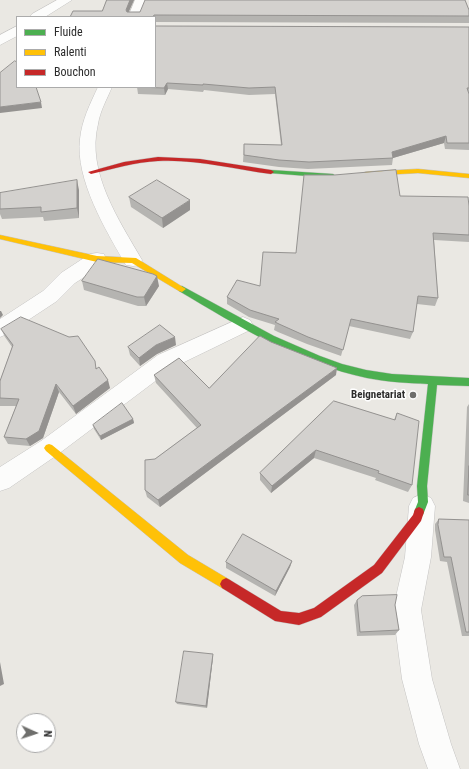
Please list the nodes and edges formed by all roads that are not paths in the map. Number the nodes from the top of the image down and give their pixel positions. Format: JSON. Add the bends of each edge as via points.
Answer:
{"nodes":[{"id":1,"x":66,"y":0,"type":"edge"},
{"id":2,"x":141,"y":0,"type":"edge"},
{"id":3,"x":38,"y":16,"type":"edge"},
{"id":4,"x":134,"y":16,"type":"edge"},
{"id":5,"x":16,"y":31,"type":"edge"},
{"id":6,"x":0,"y":41,"type":"edge"},
{"id":7,"x":105,"y":88,"type":"edge"},
{"id":8,"x":91,"y":172,"type":"junction"},
{"id":9,"x":356,"y":174,"type":"edge"},
{"id":10,"x":341,"y":176,"type":"edge"},
{"id":11,"x":469,"y":176,"type":"edge"},
{"id":12,"x":0,"y":237,"type":"edge"},
{"id":13,"x":97,"y":259,"type":"junction"},
{"id":14,"x":133,"y":260,"type":"junction"},
{"id":15,"x":243,"y":326,"type":"junction"},
{"id":16,"x":0,"y":329,"type":"edge"},
{"id":17,"x":433,"y":381,"type":"junction"},
{"id":18,"x":469,"y":382,"type":"edge"},
{"id":19,"x":49,"y":448,"type":"junction"},
{"id":20,"x":0,"y":480,"type":"edge"},
{"id":21,"x":422,"y":502,"type":"junction"},
{"id":22,"x":444,"y":769,"type":"edge"}],
"edges":[{"from":1,"to":3,"type":"street"},
{"from":2,"to":4,"type":"street"},
{"from":5,"to":6,"type":"street"},
{"from":7,"to":8,"type":"street","via":[[90,124],[87,153]]},
{"from":8,"to":10,"type":"street","via":[[121,165],[171,159],[219,163],[295,175]]},
{"from":8,"to":14,"type":"street","via":[[110,219]]},
{"from":9,"to":11,"type":"street","via":[[418,171]]},
{"from":12,"to":13,"type":"street"},
{"from":13,"to":14,"type":"street"},
{"from":13,"to":16,"type":"street","via":[[68,278],[50,296]]},
{"from":14,"to":15,"type":"street"},
{"from":15,"to":17,"type":"street","via":[[334,365],[373,375]]},
{"from":15,"to":19,"type":"street","via":[[166,361]]},
{"from":17,"to":18,"type":"street"},
{"from":17,"to":21,"type":"street"},
{"from":19,"to":20,"type":"street"},
{"from":19,"to":21,"type":"street","via":[[184,559],[279,617],[299,619],[317,613],[378,569],[417,518]]},
{"from":21,"to":22,"type":"street","via":[[418,557],[407,610],[417,679]]}]}
